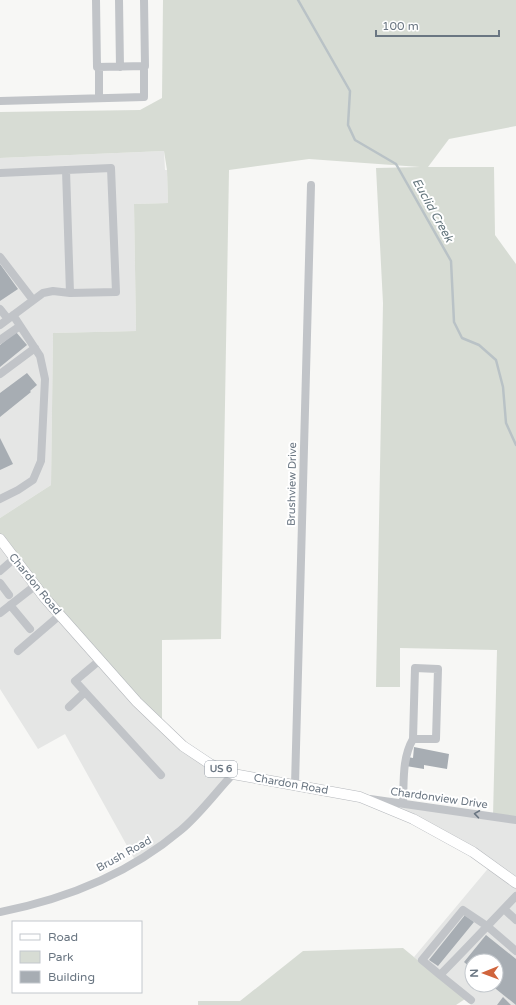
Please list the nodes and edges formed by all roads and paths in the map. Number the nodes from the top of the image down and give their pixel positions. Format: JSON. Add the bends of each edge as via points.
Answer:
{"nodes":[{"id":1,"x":96,"y":0,"type":"edge"},
{"id":2,"x":119,"y":0,"type":"edge"},
{"id":3,"x":144,"y":0,"type":"edge"},
{"id":4,"x":120,"y":67,"type":"junction"},
{"id":5,"x":144,"y":70,"type":"dead end"},
{"id":6,"x":99,"y":71,"type":"dead end"},
{"id":7,"x":99,"y":98,"type":"junction"},
{"id":8,"x":0,"y":101,"type":"edge"},
{"id":9,"x":66,"y":170,"type":"junction"},
{"id":10,"x":0,"y":173,"type":"edge"},
{"id":11,"x":311,"y":185,"type":"dead end"},
{"id":12,"x":0,"y":257,"type":"edge"},
{"id":13,"x":70,"y":293,"type":"junction"},
{"id":14,"x":33,"y":300,"type":"junction"},
{"id":15,"x":0,"y":309,"type":"edge"},
{"id":16,"x":10,"y":317,"type":"junction"},
{"id":17,"x":0,"y":324,"type":"edge"},
{"id":18,"x":20,"y":326,"type":"junction"},
{"id":19,"x":0,"y":340,"type":"edge"},
{"id":20,"x":35,"y":348,"type":"junction"},
{"id":21,"x":0,"y":374,"type":"edge"},
{"id":22,"x":0,"y":498,"type":"edge"},
{"id":23,"x":0,"y":539,"type":"edge"},
{"id":24,"x":15,"y":558,"type":"junction"},
{"id":25,"x":0,"y":571,"type":"edge"},
{"id":26,"x":0,"y":583,"type":"edge"},
{"id":27,"x":36,"y":585,"type":"junction"},
{"id":28,"x":9,"y":595,"type":"dead end"},
{"id":29,"x":10,"y":605,"type":"junction"},
{"id":30,"x":0,"y":613,"type":"edge"},
{"id":31,"x":60,"y":615,"type":"junction"},
{"id":32,"x":30,"y":629,"type":"dead end"},
{"id":33,"x":18,"y":651,"type":"dead end"},
{"id":34,"x":100,"y":660,"type":"junction"},
{"id":35,"x":85,"y":692,"type":"junction"},
{"id":36,"x":69,"y":708,"type":"dead end"},
{"id":37,"x":413,"y":739,"type":"junction"},
{"id":38,"x":233,"y":774,"type":"junction"},
{"id":39,"x":161,"y":775,"type":"dead end"},
{"id":40,"x":296,"y":785,"type":"junction"},
{"id":41,"x":360,"y":797,"type":"junction"},
{"id":42,"x":403,"y":803,"type":"junction"},
{"id":43,"x":516,"y":820,"type":"edge"},
{"id":44,"x":516,"y":883,"type":"edge"},
{"id":45,"x":516,"y":896,"type":"edge"},
{"id":46,"x":504,"y":909,"type":"junction"},
{"id":47,"x":0,"y":912,"type":"edge"},
{"id":48,"x":516,"y":920,"type":"edge"},
{"id":49,"x":487,"y":926,"type":"junction"},
{"id":50,"x":516,"y":951,"type":"edge"},
{"id":51,"x":440,"y":975,"type":"junction"},
{"id":52,"x":471,"y":1000,"type":"dead end"}],
"edges":[{"from":1,"to":4,"type":"street","via":[[97,67]]},
{"from":2,"to":4,"type":"street"},
{"from":3,"to":4,"type":"street","via":[[145,66]]},
{"from":5,"to":7,"type":"street","via":[[144,97]]},
{"from":6,"to":7,"type":"street"},
{"from":7,"to":8,"type":"street"},
{"from":9,"to":10,"type":"street"},
{"from":9,"to":13,"type":"street"},
{"from":9,"to":13,"type":"street","via":[[111,168],[116,292]]},
{"from":11,"to":40,"type":"street","name":"Brushview Drive"},
{"from":12,"to":14,"type":"street"},
{"from":13,"to":14,"type":"street","via":[[48,292]]},
{"from":14,"to":16,"type":"street"},
{"from":15,"to":16,"type":"street"},
{"from":16,"to":17,"type":"street"},
{"from":16,"to":18,"type":"street"},
{"from":18,"to":19,"type":"street"},
{"from":18,"to":20,"type":"street"},
{"from":20,"to":21,"type":"street"},
{"from":20,"to":22,"type":"street","via":[[40,356],[45,379],[41,461],[33,480]]},
{"from":23,"to":24,"type":"main road","name":"Chardon Road","number":"US 6"},
{"from":24,"to":25,"type":"street"},
{"from":24,"to":27,"type":"main road","name":"Chardon Road","number":"US 6"},
{"from":26,"to":28,"type":"street"},
{"from":27,"to":29,"type":"street"},
{"from":27,"to":31,"type":"main road","name":"Chardon Road","number":"US 6"},
{"from":29,"to":30,"type":"street"},
{"from":29,"to":32,"type":"street"},
{"from":31,"to":33,"type":"street"},
{"from":31,"to":34,"type":"main road","name":"Chardon Road","number":"US 6"},
{"from":34,"to":35,"type":"street","via":[[75,681]]},
{"from":34,"to":38,"type":"main road","name":"Chardon Road","number":"US 6","via":[[137,702],[183,746],[210,764]]},
{"from":35,"to":36,"type":"street"},
{"from":35,"to":39,"type":"street"},
{"from":37,"to":37,"type":"street","via":[[436,740],[438,669],[415,668]]},
{"from":37,"to":42,"type":"street","via":[[407,749]]},
{"from":38,"to":40,"type":"main road","name":"Chardon Road","number":"US 6"},
{"from":38,"to":47,"type":"street","name":"Brush Road","via":[[182,828],[131,866],[35,906]]},
{"from":40,"to":41,"type":"main road","name":"Chardon Road","number":"US 6"},
{"from":41,"to":42,"type":"street","name":"Chardonview Drive"},
{"from":41,"to":44,"type":"main road","name":"Chardon Road","number":"US 6","via":[[439,832],[473,852]]},
{"from":43,"to":42,"type":"street","name":"Chardonview Drive","one_way":true},
{"from":45,"to":46,"type":"street"},
{"from":46,"to":48,"type":"street"},
{"from":46,"to":49,"type":"street"},
{"from":49,"to":50,"type":"street"},
{"from":49,"to":51,"type":"street"},
{"from":49,"to":51,"type":"street","via":[[463,910],[422,960]]},
{"from":51,"to":52,"type":"street"}]}
